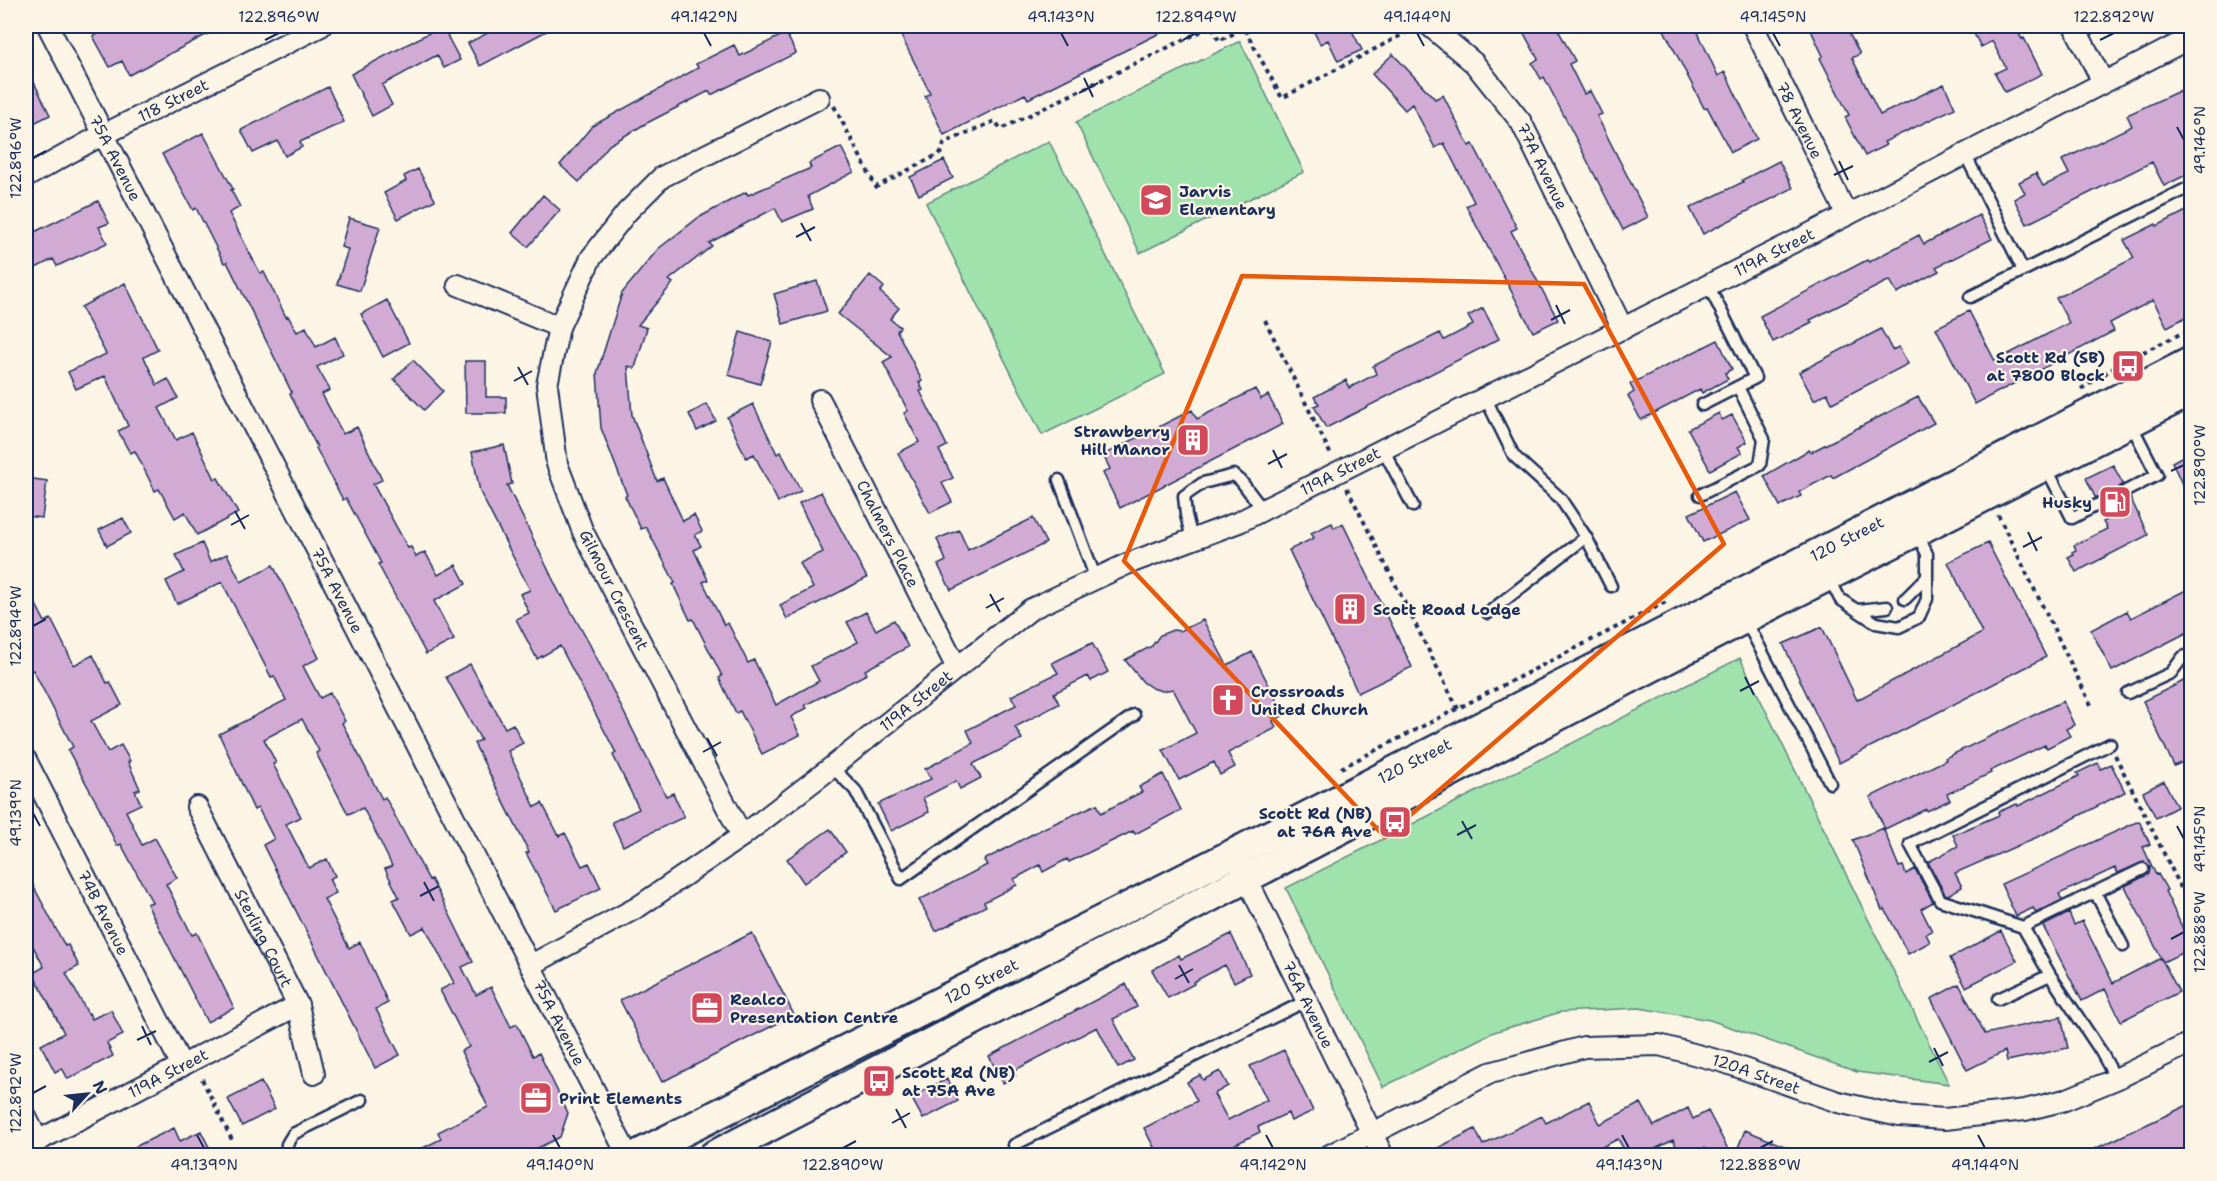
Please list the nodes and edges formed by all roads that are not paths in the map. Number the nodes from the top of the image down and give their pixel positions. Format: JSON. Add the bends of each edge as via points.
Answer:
{"nodes":[{"id":1,"x":48,"y":26,"type":"edge"},
{"id":2,"x":321,"y":26,"type":"edge"},
{"id":3,"x":1753,"y":26,"type":"edge"},
{"id":4,"x":2074,"y":26,"type":"edge"},
{"id":5,"x":1422,"y":27,"type":"edge"},
{"id":6,"x":2192,"y":37,"type":"edge"},
{"id":7,"x":2103,"y":82,"type":"junction"},
{"id":8,"x":819,"y":98,"type":"road end"},
{"id":9,"x":104,"y":134,"type":"junction"},
{"id":10,"x":1965,"y":154,"type":"junction"},
{"id":11,"x":26,"y":177,"type":"edge"},
{"id":12,"x":2192,"y":186,"type":"edge"},
{"id":13,"x":1847,"y":215,"type":"junction"},
{"id":14,"x":2024,"y":270,"type":"junction"},
{"id":15,"x":458,"y":285,"type":"dead end"},
{"id":16,"x":1708,"y":285,"type":"junction"},
{"id":17,"x":1970,"y":297,"type":"dead end"},
{"id":18,"x":559,"y":327,"type":"junction"},
{"id":19,"x":1623,"y":329,"type":"junction"},
{"id":20,"x":2192,"y":361,"type":"edge"},
{"id":21,"x":2192,"y":377,"type":"edge"},
{"id":22,"x":2146,"y":384,"type":"junction"},
{"id":23,"x":1738,"y":387,"type":"junction"},
{"id":24,"x":1485,"y":397,"type":"junction"},
{"id":25,"x":2180,"y":397,"type":"edge"},
{"id":26,"x":820,"y":400,"type":"dead end"},
{"id":27,"x":1702,"y":405,"type":"dead end"},
{"id":28,"x":2130,"y":422,"type":"junction"},
{"id":29,"x":1383,"y":449,"type":"junction"},
{"id":30,"x":2045,"y":464,"type":"junction"},
{"id":31,"x":1059,"y":480,"type":"dead end"},
{"id":32,"x":2126,"y":491,"type":"dead end"},
{"id":33,"x":1700,"y":495,"type":"dead end"},
{"id":34,"x":2099,"y":504,"type":"dead end"},
{"id":35,"x":1413,"y":506,"type":"dead end"},
{"id":36,"x":1263,"y":510,"type":"junction"},
{"id":37,"x":1916,"y":531,"type":"junction"},
{"id":38,"x":1586,"y":537,"type":"junction"},
{"id":39,"x":1192,"y":540,"type":"junction"},
{"id":40,"x":1824,"y":564,"type":"junction"},
{"id":41,"x":1927,"y":577,"type":"junction"},
{"id":42,"x":1096,"y":579,"type":"junction"},
{"id":43,"x":1611,"y":586,"type":"dead end"},
{"id":44,"x":1905,"y":598,"type":"dead end"},
{"id":45,"x":1887,"y":607,"type":"dead end"},
{"id":46,"x":1858,"y":610,"type":"junction"},
{"id":47,"x":1488,"y":613,"type":"dead end"},
{"id":48,"x":1744,"y":619,"type":"junction"},
{"id":49,"x":2192,"y":654,"type":"edge"},
{"id":50,"x":957,"y":668,"type":"junction"},
{"id":51,"x":2128,"y":693,"type":"dead end"},
{"id":52,"x":1134,"y":715,"type":"dead end"},
{"id":53,"x":2112,"y":748,"type":"road end"},
{"id":54,"x":26,"y":760,"type":"edge"},
{"id":55,"x":832,"y":767,"type":"junction"},
{"id":56,"x":1830,"y":783,"type":"dead end"},
{"id":57,"x":197,"y":807,"type":"dead end"},
{"id":58,"x":742,"y":836,"type":"junction"},
{"id":59,"x":1240,"y":865,"type":"junction"},
{"id":60,"x":2143,"y":869,"type":"dead end"},
{"id":61,"x":2095,"y":892,"type":"junction"},
{"id":62,"x":2024,"y":927,"type":"junction"},
{"id":63,"x":2123,"y":946,"type":"dead end"},
{"id":64,"x":531,"y":965,"type":"junction"},
{"id":65,"x":2050,"y":975,"type":"junction"},
{"id":66,"x":1998,"y":999,"type":"dead end"},
{"id":67,"x":1306,"y":1000,"type":"junction"},
{"id":68,"x":298,"y":1005,"type":"junction"},
{"id":69,"x":2192,"y":1042,"type":"edge"},
{"id":70,"x":182,"y":1066,"type":"junction"},
{"id":71,"x":314,"y":1074,"type":"dead end"},
{"id":72,"x":2116,"y":1079,"type":"junction"},
{"id":73,"x":362,"y":1100,"type":"dead end"},
{"id":74,"x":26,"y":1117,"type":"edge"},
{"id":75,"x":1372,"y":1132,"type":"junction"},
{"id":76,"x":32,"y":1144,"type":"edge"},
{"id":77,"x":1014,"y":1145,"type":"dead end"},
{"id":78,"x":286,"y":1155,"type":"edge"},
{"id":79,"x":628,"y":1155,"type":"edge"},
{"id":80,"x":635,"y":1155,"type":"edge"},
{"id":81,"x":713,"y":1155,"type":"edge"},
{"id":82,"x":1328,"y":1155,"type":"edge"},
{"id":83,"x":1383,"y":1155,"type":"edge"}],
"edges":[{"from":1,"to":9,"type":"street","name":"75A Avenue"},
{"from":2,"to":9,"type":"street","name":"118 Street"},
{"from":3,"to":13,"type":"street","name":"78 Avenue"},
{"from":4,"to":7,"type":"street"},
{"from":5,"to":19,"type":"street","name":"77A Avenue","via":[[1474,63],[1521,122]]},
{"from":6,"to":7,"type":"street","name":"119A Street"},
{"from":7,"to":10,"type":"street","name":"119A Street"},
{"from":8,"to":18,"type":"street","name":"Gilmour Crescent","via":[[662,177],[627,212],[591,258]]},
{"from":9,"to":11,"type":"street","name":"118 Street"},
{"from":9,"to":64,"type":"street","name":"75A Avenue"},
{"from":10,"to":13,"type":"street","name":"119A Street"},
{"from":10,"to":14,"type":"lane"},
{"from":12,"to":14,"type":"lane"},
{"from":13,"to":16,"type":"street","name":"119A Street"},
{"from":14,"to":17,"type":"lane"},
{"from":15,"to":18,"type":"street"},
{"from":16,"to":19,"type":"street","name":"119A Street"},
{"from":16,"to":23,"type":"lane","via":[[1755,378]]},
{"from":18,"to":58,"type":"street","name":"Gilmour Crescent","via":[[548,385],[557,464],[583,532]]},
{"from":19,"to":24,"type":"street","name":"119A Street"},
{"from":20,"to":22,"type":"main road","name":"120 Street"},
{"from":21,"to":25,"type":"main road","via":[[2169,393]]},
{"from":22,"to":30,"type":"main road","via":[[2126,411],[2053,450]]},
{"from":22,"to":40,"type":"main road","name":"120 Street"},
{"from":23,"to":27,"type":"lane"},
{"from":23,"to":33,"type":"lane","via":[[1764,439],[1760,465]]},
{"from":24,"to":29,"type":"street","name":"119A Street"},
{"from":24,"to":38,"type":"lane","via":[[1515,456],[1560,498]]},
{"from":25,"to":28,"type":"main road","name":"120 Street"},
{"from":26,"to":50,"type":"street","name":"Chalmers Place"},
{"from":28,"to":30,"type":"main road","name":"120 Street"},
{"from":28,"to":32,"type":"lane","via":[[2157,475]]},
{"from":29,"to":35,"type":"lane"},
{"from":29,"to":36,"type":"street","name":"119A Street"},
{"from":30,"to":34,"type":"lane","via":[[2072,518]]},
{"from":30,"to":37,"type":"main road","name":"120 Street"},
{"from":31,"to":42,"type":"lane"},
{"from":36,"to":39,"type":"street","name":"119A Street"},
{"from":36,"to":39,"type":"lane","via":[[1234,475],[1203,483],[1184,496]]},
{"from":37,"to":40,"type":"main road","name":"120 Street"},
{"from":37,"to":41,"type":"lane","via":[[1928,554]]},
{"from":38,"to":43,"type":"lane"},
{"from":38,"to":47,"type":"lane"},
{"from":39,"to":42,"type":"street","name":"119A Street"},
{"from":40,"to":46,"type":"lane","via":[[1840,599]]},
{"from":40,"to":48,"type":"main road","name":"120 Street"},
{"from":40,"to":59,"type":"main road","name":"120 Street"},
{"from":41,"to":44,"type":"lane"},
{"from":41,"to":46,"type":"lane","via":[[1927,599],[1919,617],[1899,627],[1876,623]]},
{"from":42,"to":50,"type":"street","name":"119A Street","via":[[1031,609]]},
{"from":45,"to":46,"type":"lane"},
{"from":48,"to":56,"type":"lane"},
{"from":48,"to":59,"type":"main road","name":"120 Street"},
{"from":49,"to":51,"type":"lane","via":[[2183,657],[2170,673]]},
{"from":50,"to":55,"type":"street","name":"119A Street"},
{"from":52,"to":55,"type":"lane","via":[[901,879],[855,790]]},
{"from":53,"to":62,"type":"lane","via":[[1910,844],[1940,900]]},
{"from":54,"to":70,"type":"street","name":"74B Avenue"},
{"from":55,"to":58,"type":"street","name":"119A Street"},
{"from":57,"to":68,"type":"street","name":"Sterling Court"},
{"from":58,"to":64,"type":"street","name":"119A Street","via":[[638,907]]},
{"from":59,"to":67,"type":"street","name":"76A Avenue"},
{"from":59,"to":80,"type":"main road","name":"120 Street"},
{"from":59,"to":81,"type":"main road","name":"120 Street"},
{"from":60,"to":61,"type":"lane"},
{"from":61,"to":62,"type":"lane"},
{"from":61,"to":63,"type":"lane"},
{"from":62,"to":65,"type":"lane"},
{"from":64,"to":79,"type":"street","name":"75A Avenue"},
{"from":65,"to":66,"type":"lane"},
{"from":65,"to":72,"type":"lane"},
{"from":67,"to":75,"type":"street","name":"76A Avenue"},
{"from":67,"to":77,"type":"lane"},
{"from":68,"to":70,"type":"street","name":"119A Street"},
{"from":68,"to":71,"type":"street","name":"Sterling Court"},
{"from":69,"to":72,"type":"street","name":"120A Street"},
{"from":70,"to":76,"type":"street","name":"119A Street"},
{"from":72,"to":75,"type":"street","name":"120A Street","via":[[2065,1100],[2025,1110],[1945,1119],[1899,1116],[1838,1102],[1724,1062],[1659,1046],[1584,1047],[1490,1072]]},
{"from":73,"to":78,"type":"lane","via":[[293,1134]]},
{"from":74,"to":76,"type":"street","name":"119A Street"},
{"from":75,"to":82,"type":"street","name":"120A Street"},
{"from":75,"to":83,"type":"street","name":"76A Avenue"}]}
